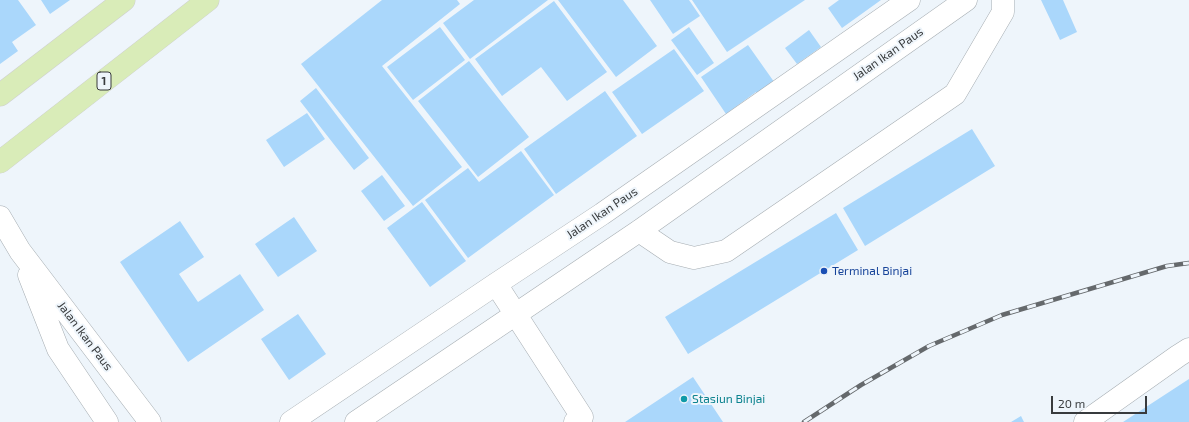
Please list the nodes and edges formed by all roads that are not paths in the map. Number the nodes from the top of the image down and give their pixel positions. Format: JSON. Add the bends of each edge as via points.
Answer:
{"nodes":[{"id":1,"x":124,"y":0,"type":"edge"},
{"id":2,"x":208,"y":0,"type":"edge"},
{"id":3,"x":908,"y":0,"type":"edge"},
{"id":4,"x":966,"y":0,"type":"edge"},
{"id":5,"x":1003,"y":0,"type":"edge"},
{"id":6,"x":802,"y":74,"type":"junction"},
{"id":7,"x":0,"y":95,"type":"edge"},
{"id":8,"x":822,"y":100,"type":"junction"},
{"id":9,"x":0,"y":162,"type":"edge"},
{"id":10,"x":0,"y":217,"type":"edge"},
{"id":11,"x":639,"y":231,"type":"junction"},
{"id":12,"x":20,"y":251,"type":"junction"},
{"id":13,"x":496,"y":284,"type":"junction"},
{"id":14,"x":516,"y":315,"type":"junction"},
{"id":15,"x":1189,"y":349,"type":"edge"},
{"id":16,"x":107,"y":422,"type":"edge"},
{"id":17,"x":150,"y":422,"type":"edge"},
{"id":18,"x":291,"y":422,"type":"edge"},
{"id":19,"x":356,"y":422,"type":"edge"},
{"id":20,"x":574,"y":422,"type":"edge"},
{"id":21,"x":1085,"y":422,"type":"edge"}],
"edges":[{"from":1,"to":7,"type":"main road"},
{"from":2,"to":9,"type":"main road","number":"1"},
{"from":3,"to":6,"type":"street","name":"Jalan Ikan Paus"},
{"from":4,"to":8,"type":"street","name":"Jalan Ikan Paus"},
{"from":5,"to":11,"type":"street","via":[[1002,12],[955,94],[726,251],[694,258],[676,254]]},
{"from":6,"to":8,"type":"street"},
{"from":6,"to":13,"type":"street","name":"Jalan Ikan Paus","via":[[602,214]]},
{"from":8,"to":11,"type":"street","name":"Jalan Ikan Paus"},
{"from":10,"to":12,"type":"street","name":"Jalan Ikan Paus"},
{"from":11,"to":14,"type":"street","name":"Jalan Ikan Paus"},
{"from":12,"to":16,"type":"street","name":"Jalan Ikan Paus","via":[[58,349]]},
{"from":12,"to":17,"type":"street","name":"Jalan Ikan Paus"},
{"from":13,"to":14,"type":"street"},
{"from":13,"to":18,"type":"street","name":"Jalan Ikan Paus"},
{"from":14,"to":19,"type":"street","name":"Jalan Ikan Paus"},
{"from":14,"to":20,"type":"street","via":[[582,417]]},
{"from":15,"to":21,"type":"street"}]}
